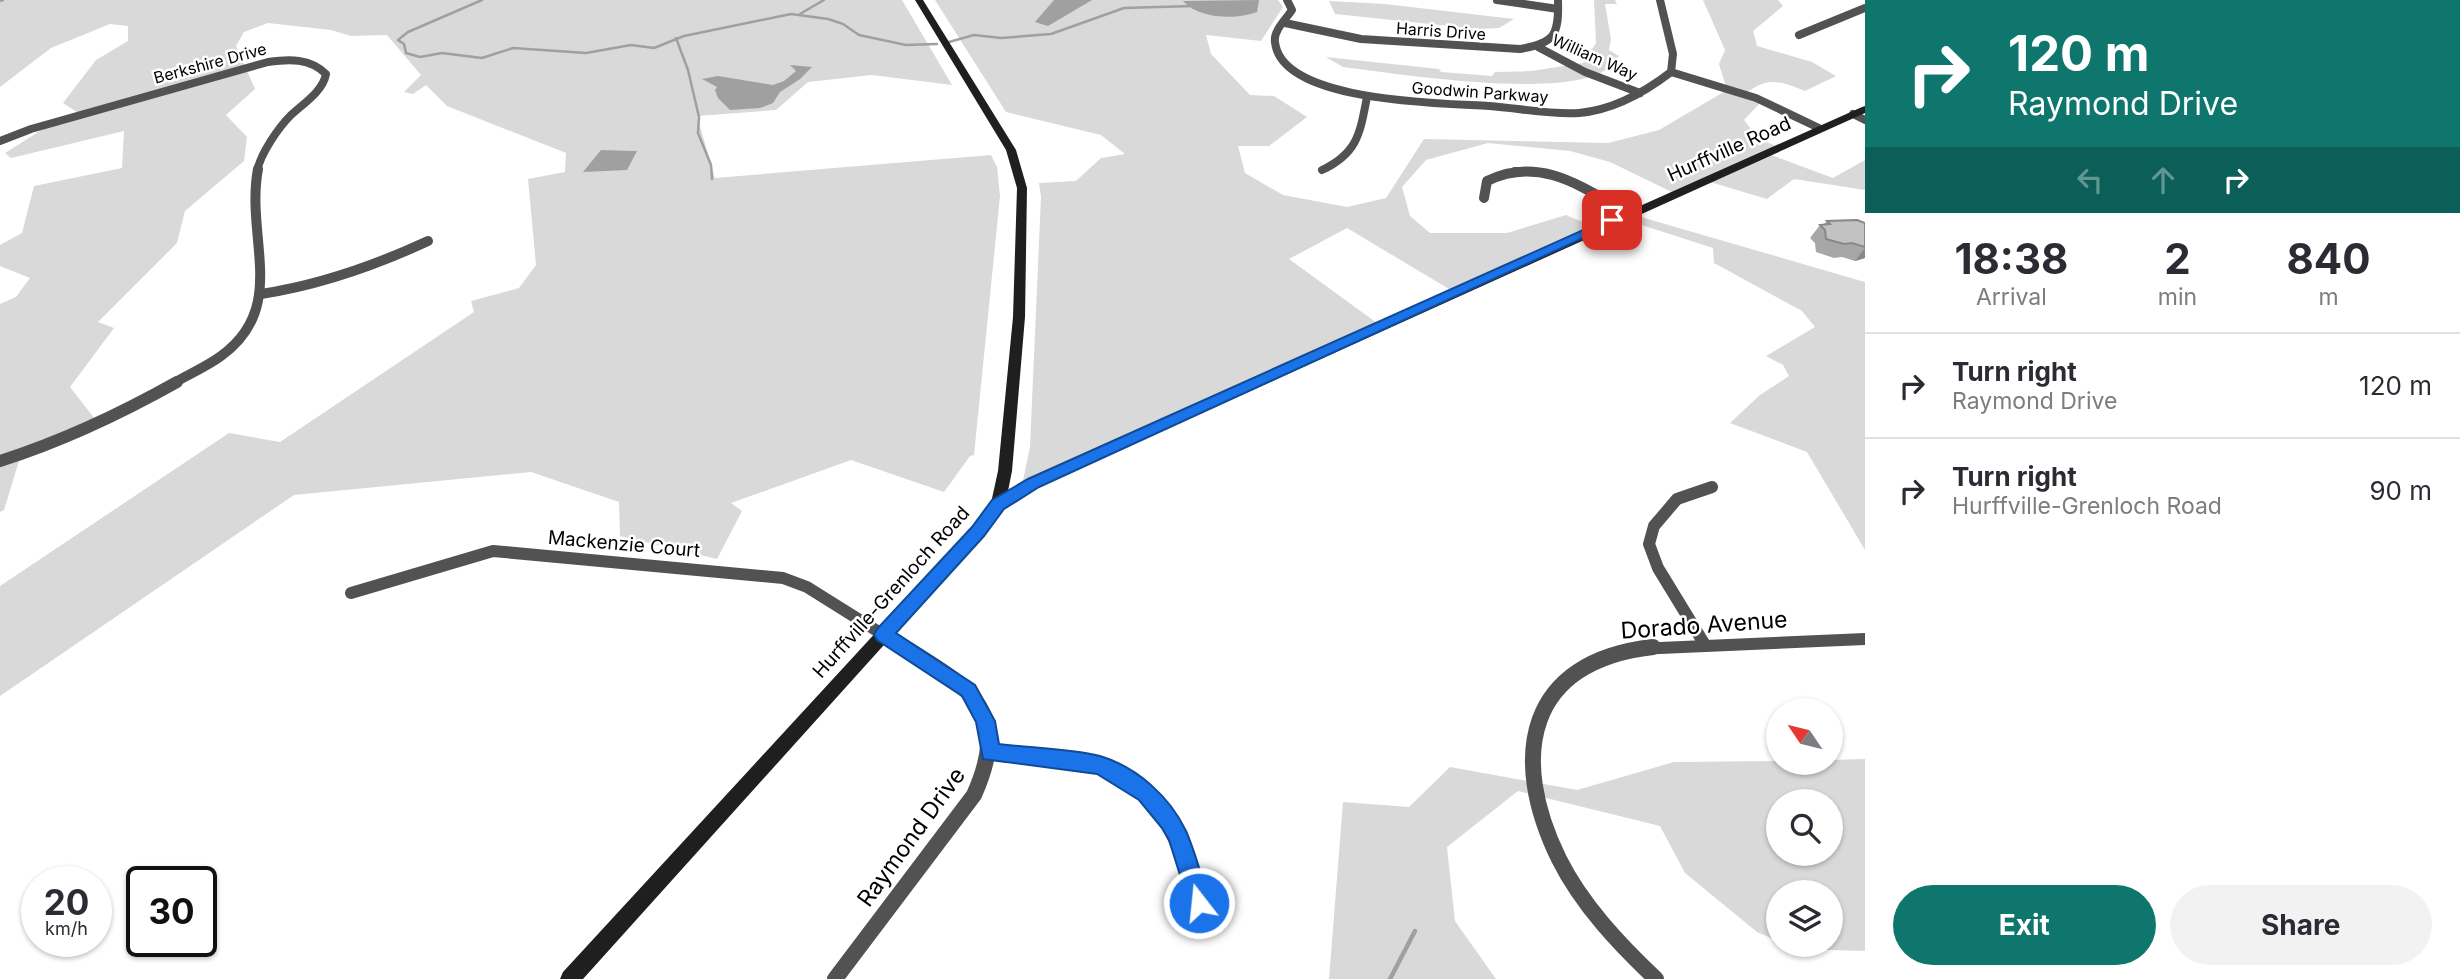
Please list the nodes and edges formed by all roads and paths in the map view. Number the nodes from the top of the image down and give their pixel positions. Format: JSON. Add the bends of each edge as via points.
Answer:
{"nodes":[{"id":1,"x":919,"y":0,"type":"edge"},
{"id":2,"x":1287,"y":0,"type":"edge"},
{"id":3,"x":1497,"y":0,"type":"edge"},
{"id":4,"x":1660,"y":0,"type":"edge"},
{"id":5,"x":1558,"y":4,"type":"edge"},
{"id":6,"x":1865,"y":8,"type":"edge"},
{"id":7,"x":1285,"y":23,"type":"junction"},
{"id":8,"x":1799,"y":35,"type":"dead end"},
{"id":9,"x":1538,"y":47,"type":"junction"},
{"id":10,"x":1671,"y":72,"type":"junction"},
{"id":11,"x":1640,"y":93,"type":"junction"},
{"id":12,"x":1367,"y":97,"type":"junction"},
{"id":13,"x":1865,"y":109,"type":"edge"},
{"id":14,"x":1853,"y":114,"type":"junction"},
{"id":15,"x":1865,"y":120,"type":"edge"},
{"id":16,"x":1819,"y":128,"type":"junction"},
{"id":17,"x":0,"y":141,"type":"edge"},
{"id":18,"x":1322,"y":170,"type":"dead end"},
{"id":19,"x":1484,"y":198,"type":"dead end"},
{"id":20,"x":1628,"y":213,"type":"junction"},
{"id":21,"x":428,"y":241,"type":"dead end"},
{"id":22,"x":261,"y":294,"type":"junction"},
{"id":23,"x":0,"y":461,"type":"edge"},
{"id":24,"x":1712,"y":487,"type":"dead end"},
{"id":25,"x":998,"y":504,"type":"junction"},
{"id":26,"x":351,"y":593,"type":"dead end"},
{"id":27,"x":883,"y":635,"type":"junction"},
{"id":28,"x":1865,"y":639,"type":"edge"},
{"id":29,"x":1705,"y":645,"type":"junction"},
{"id":30,"x":990,"y":752,"type":"junction"},
{"id":31,"x":1199,"y":903,"type":"dead end"},
{"id":32,"x":570,"y":979,"type":"edge"},
{"id":33,"x":835,"y":979,"type":"edge"},
{"id":34,"x":1657,"y":979,"type":"edge"}],
"edges":[{"from":1,"to":25,"type":"main road","name":"Hurffville-Grenloch Road","via":[[1011,150],[1022,188],[1019,317]]},
{"from":2,"to":7,"type":"street","name":"Goodwin Parkway","via":[[1293,10]]},
{"from":3,"to":5,"type":"street"},
{"from":4,"to":10,"type":"street","via":[[1673,54]]},
{"from":5,"to":9,"type":"street","via":[[1558,34]]},
{"from":6,"to":8,"type":"street"},
{"from":7,"to":9,"type":"street","name":"Harris Drive","via":[[1361,39],[1499,49]]},
{"from":7,"to":12,"type":"street","name":"Goodwin Parkway","via":[[1274,40],[1292,70],[1329,88]]},
{"from":9,"to":11,"type":"street","name":"William Way"},
{"from":10,"to":11,"type":"street","name":"Goodwin Parkway"},
{"from":10,"to":16,"type":"street","via":[[1756,98]]},
{"from":11,"to":12,"type":"street","name":"Goodwin Parkway","via":[[1611,107],[1578,113]]},
{"from":12,"to":18,"type":"street","via":[[1355,147]]},
{"from":13,"to":14,"type":"main road","name":"Hurffville Road"},
{"from":14,"to":15,"type":"street"},
{"from":14,"to":16,"type":"main road","name":"Hurffville Road"},
{"from":16,"to":20,"type":"main road","name":"Hurffville Road"},
{"from":17,"to":22,"type":"street","name":"Berkshire Drive","via":[[268,62],[295,60],[322,69],[324,84],[283,124],[259,162],[253,194]]},
{"from":19,"to":20,"type":"street","via":[[1487,181],[1497,174],[1532,171],[1563,178]]},
{"from":20,"to":25,"type":"main road","name":"Hurffville Road","via":[[1033,483]]},
{"from":21,"to":22,"type":"street","via":[[354,274]]},
{"from":22,"to":23,"type":"street","name":"Berkshire Drive","via":[[255,318],[221,356],[88,429]]},
{"from":24,"to":29,"type":"street","via":[[1677,499],[1654,526],[1649,544],[1658,568]]},
{"from":25,"to":27,"type":"main road","name":"Hurffville-Grenloch Road"},
{"from":26,"to":27,"type":"street","name":"Mackenzie Court","via":[[494,551],[783,578],[807,587]]},
{"from":27,"to":30,"type":"street","via":[[969,690],[985,721]]},
{"from":27,"to":32,"type":"main road","name":"Hurffville-Grenloch Road"},
{"from":28,"to":29,"type":"street","name":"Dorado Avenue"},
{"from":29,"to":34,"type":"street","name":"Dorado Avenue","via":[[1624,651],[1580,667],[1546,704],[1534,743],[1538,801],[1562,864],[1600,920]]},
{"from":30,"to":31,"type":"street","via":[[1099,765],[1134,784],[1170,821]]},
{"from":30,"to":33,"type":"street","name":"Raymond Drive","via":[[974,794]]}]}
